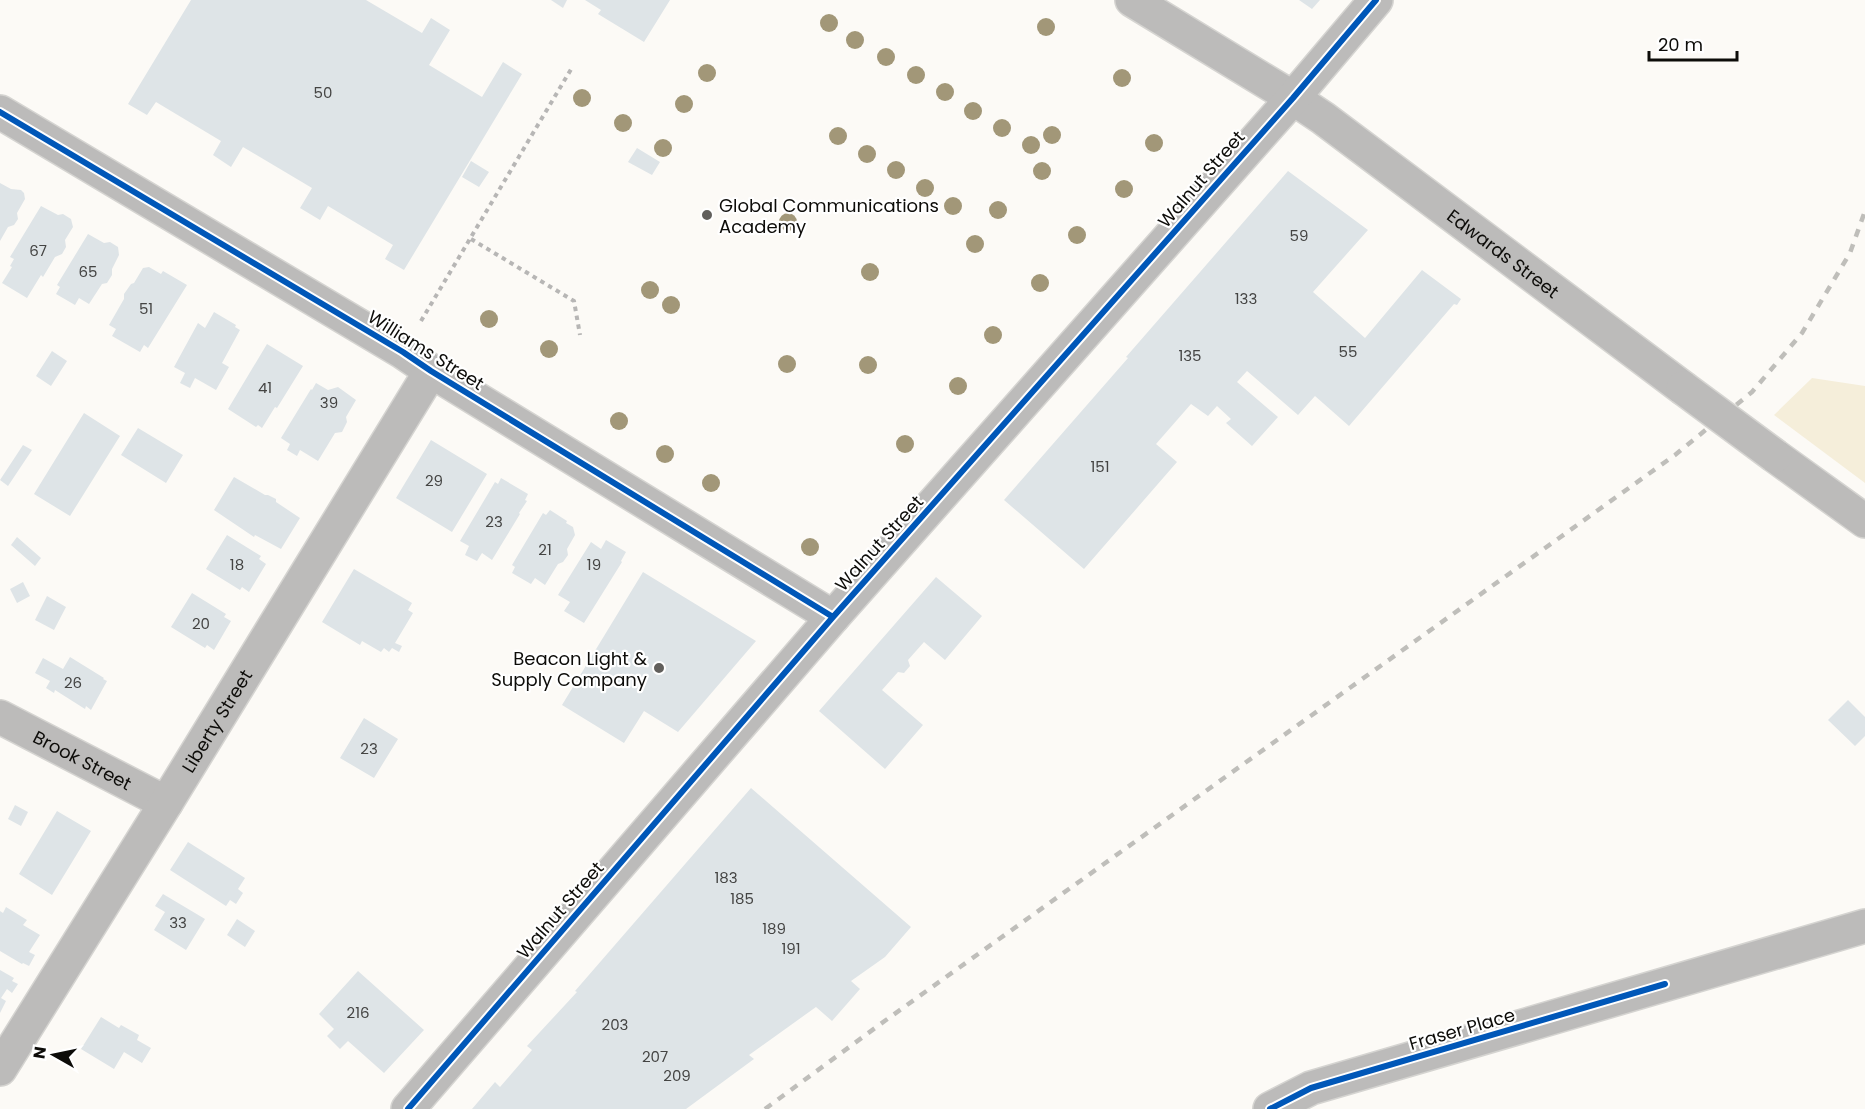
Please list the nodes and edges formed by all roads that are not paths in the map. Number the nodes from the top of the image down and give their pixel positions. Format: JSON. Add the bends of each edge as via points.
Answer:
{"nodes":[{"id":1,"x":1132,"y":0,"type":"edge"},
{"id":2,"x":1376,"y":0,"type":"edge"},
{"id":3,"x":1293,"y":98,"type":"junction"},
{"id":4,"x":0,"y":112,"type":"edge"},
{"id":5,"x":431,"y":371,"type":"junction"},
{"id":6,"x":1865,"y":521,"type":"edge"},
{"id":7,"x":833,"y":617,"type":"junction"},
{"id":8,"x":0,"y":717,"type":"edge"},
{"id":9,"x":166,"y":803,"type":"junction"},
{"id":10,"x":1865,"y":926,"type":"edge"},
{"id":11,"x":0,"y":1069,"type":"edge"},
{"id":12,"x":408,"y":1109,"type":"edge"},
{"id":13,"x":1270,"y":1109,"type":"edge"}],
"edges":[{"from":1,"to":3,"type":"street","name":"Edwards Street"},
{"from":2,"to":3,"type":"street","name":"Walnut Street"},
{"from":3,"to":6,"type":"street","name":"Edwards Street","bridge":true},
{"from":3,"to":7,"type":"street","name":"Walnut Street"},
{"from":4,"to":5,"type":"street","name":"Williams Street"},
{"from":5,"to":7,"type":"street","name":"Williams Street"},
{"from":5,"to":9,"type":"street","name":"Liberty Street"},
{"from":7,"to":12,"type":"street","name":"Walnut Street"},
{"from":8,"to":9,"type":"street","name":"Brook Street"},
{"from":9,"to":11,"type":"street","name":"Liberty Street"},
{"from":10,"to":13,"type":"street","name":"Fraser Place","via":[[1311,1088]]}]}
